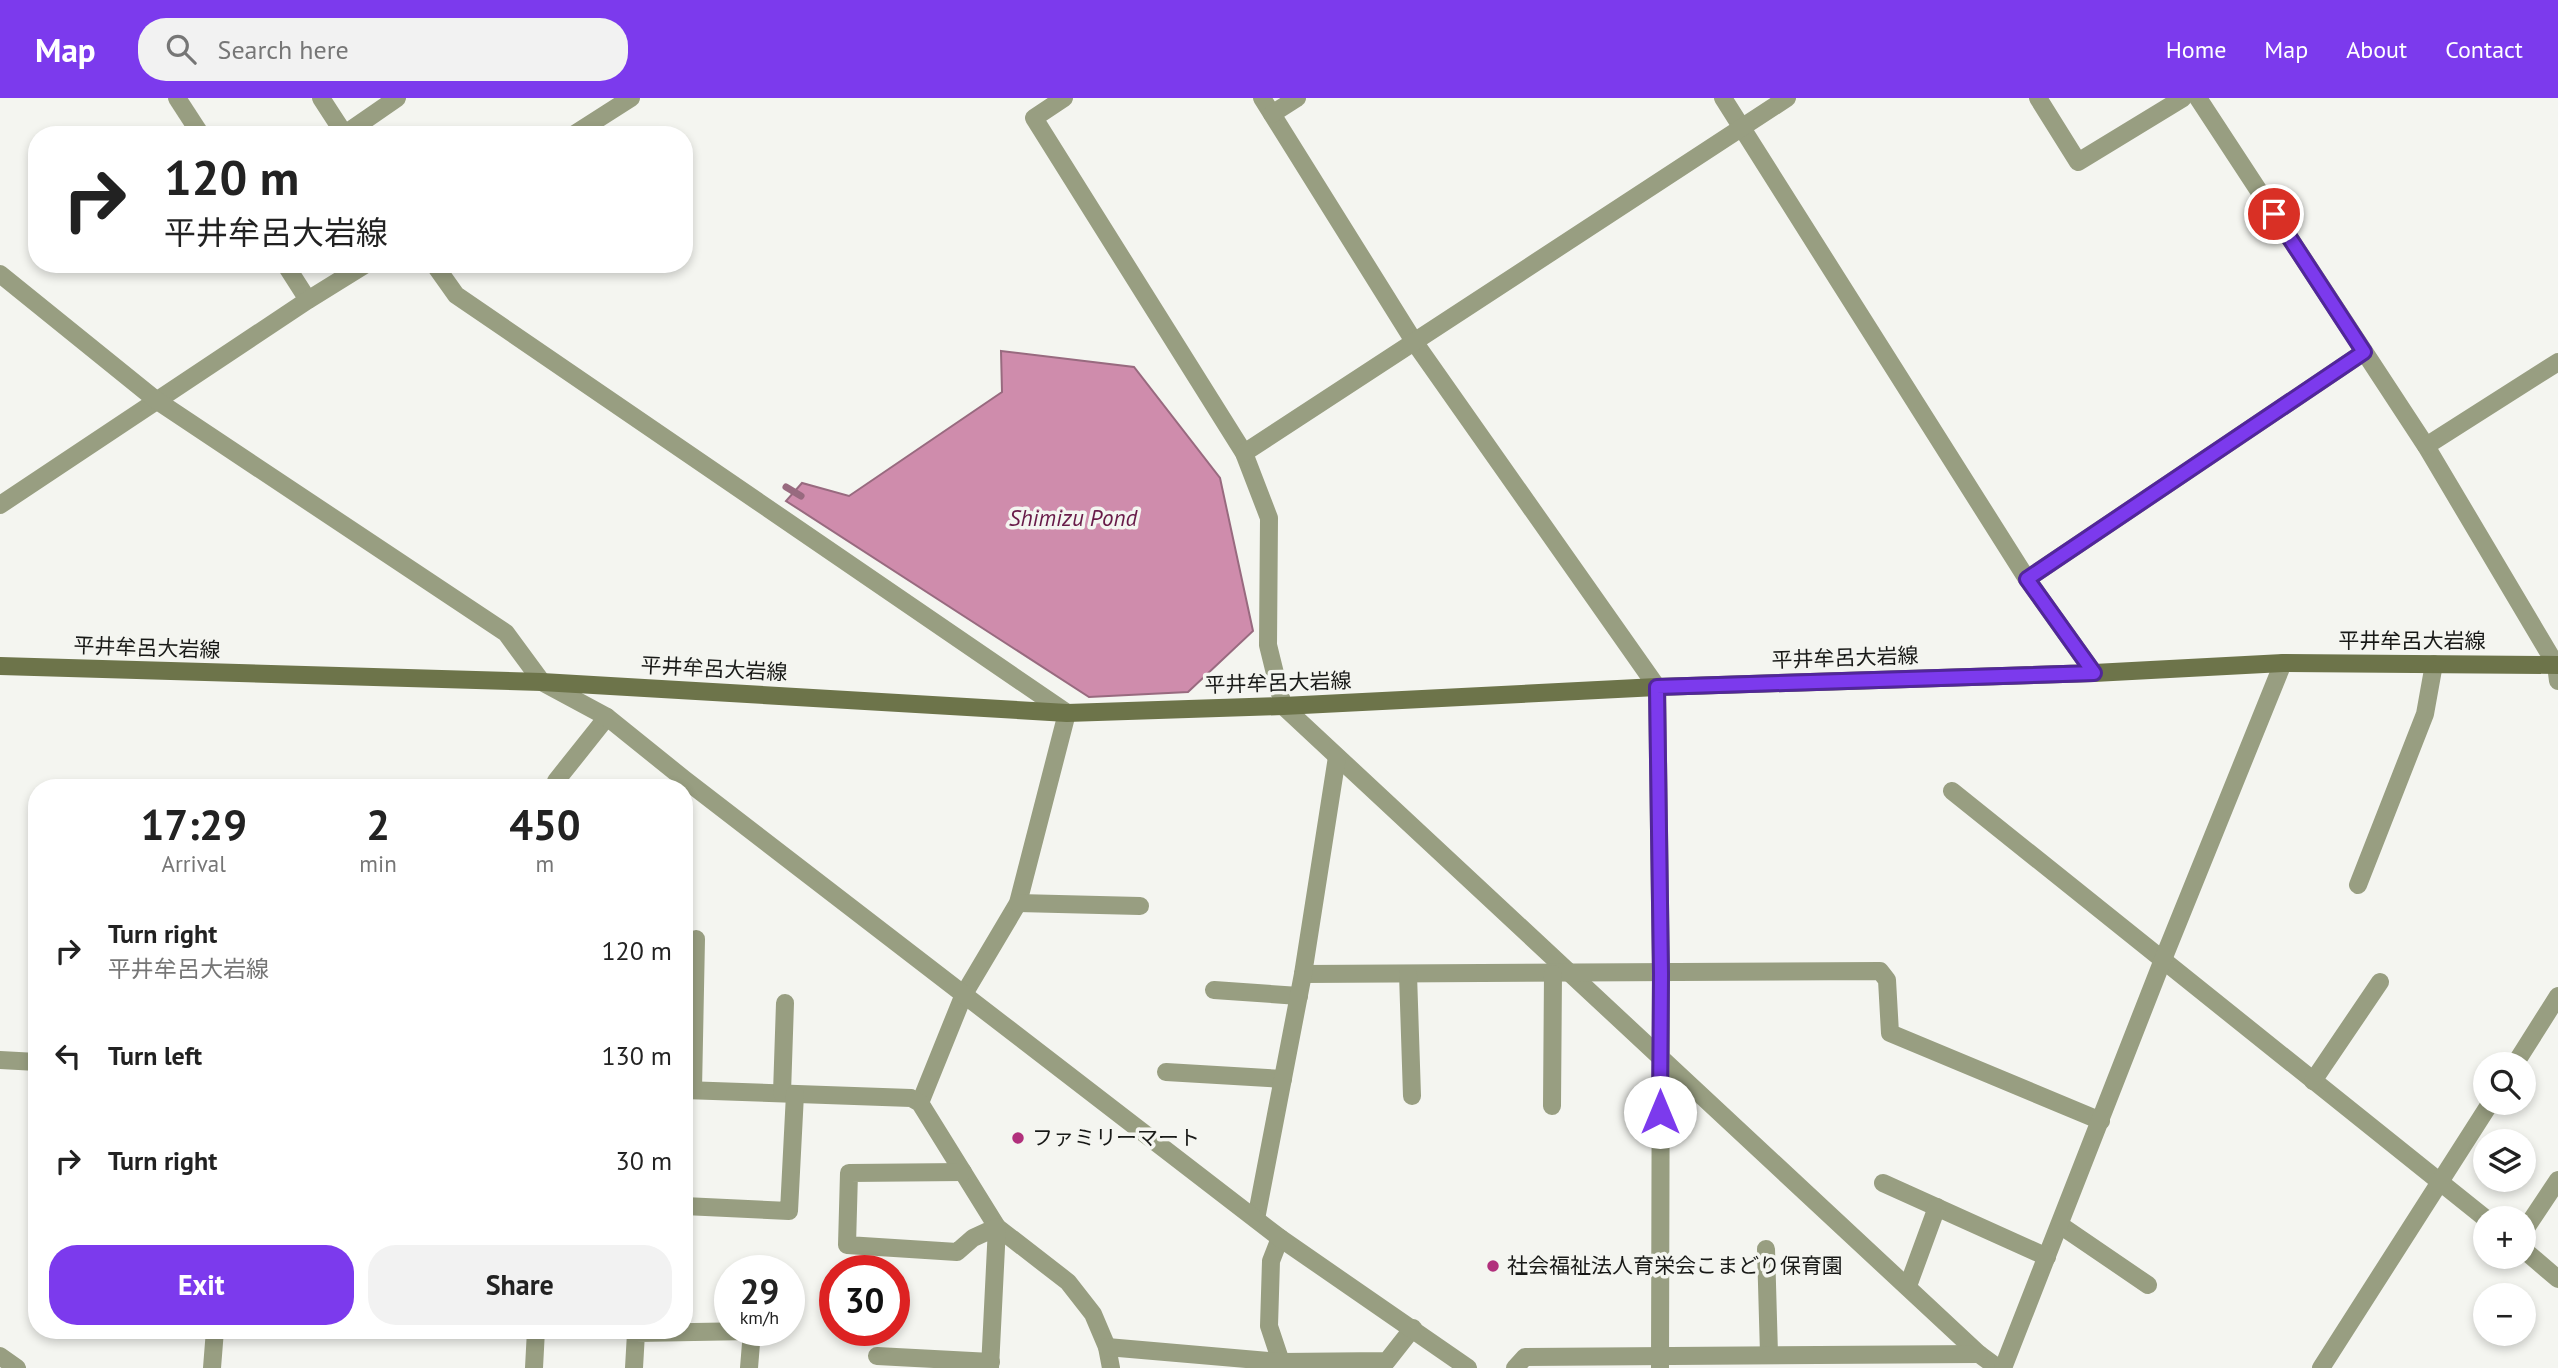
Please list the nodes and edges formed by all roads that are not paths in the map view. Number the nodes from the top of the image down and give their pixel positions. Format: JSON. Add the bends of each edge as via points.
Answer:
{"nodes":[{"id":1,"x":177,"y":98,"type":"edge"},
{"id":2,"x":321,"y":98,"type":"edge"},
{"id":3,"x":397,"y":98,"type":"edge"},
{"id":4,"x":631,"y":98,"type":"edge"},
{"id":5,"x":1064,"y":98,"type":"edge"},
{"id":6,"x":1262,"y":98,"type":"edge"},
{"id":7,"x":1297,"y":98,"type":"edge"},
{"id":8,"x":1723,"y":98,"type":"edge"},
{"id":9,"x":1787,"y":98,"type":"edge"},
{"id":10,"x":2038,"y":98,"type":"edge"},
{"id":11,"x":2183,"y":98,"type":"edge"},
{"id":12,"x":2198,"y":98,"type":"edge"},
{"id":13,"x":1272,"y":114,"type":"junction"},
{"id":14,"x":195,"y":126,"type":"edge"},
{"id":15,"x":340,"y":126,"type":"edge"},
{"id":16,"x":357,"y":126,"type":"edge"},
{"id":17,"x":587,"y":126,"type":"edge"},
{"id":18,"x":1742,"y":128,"type":"junction"},
{"id":19,"x":291,"y":273,"type":"edge"},
{"id":20,"x":352,"y":273,"type":"edge"},
{"id":21,"x":440,"y":273,"type":"edge"},
{"id":22,"x":0,"y":274,"type":"edge"},
{"id":23,"x":308,"y":300,"type":"junction"},
{"id":24,"x":1415,"y":343,"type":"junction"},
{"id":25,"x":2364,"y":352,"type":"junction"},
{"id":26,"x":2558,"y":362,"type":"edge"},
{"id":27,"x":156,"y":400,"type":"junction"},
{"id":28,"x":2426,"y":446,"type":"junction"},
{"id":29,"x":1244,"y":453,"type":"junction"},
{"id":30,"x":0,"y":505,"type":"edge"},
{"id":31,"x":2027,"y":579,"type":"junction"},
{"id":32,"x":2283,"y":663,"type":"junction"},
{"id":33,"x":2434,"y":664,"type":"junction"},
{"id":34,"x":0,"y":666,"type":"edge"},
{"id":35,"x":2557,"y":670,"type":"edge"},
{"id":36,"x":2094,"y":673,"type":"junction"},
{"id":37,"x":542,"y":682,"type":"junction"},
{"id":38,"x":1657,"y":687,"type":"junction"},
{"id":39,"x":1283,"y":706,"type":"junction"},
{"id":40,"x":1068,"y":713,"type":"junction"},
{"id":41,"x":607,"y":717,"type":"junction"},
{"id":42,"x":1337,"y":757,"type":"junction"},
{"id":43,"x":558,"y":779,"type":"edge"},
{"id":44,"x":687,"y":779,"type":"edge"},
{"id":45,"x":693,"y":784,"type":"edge"},
{"id":46,"x":1952,"y":791,"type":"dead end"},
{"id":47,"x":2358,"y":885,"type":"dead end"},
{"id":48,"x":1018,"y":903,"type":"junction"},
{"id":49,"x":1140,"y":906,"type":"dead end"},
{"id":50,"x":696,"y":939,"type":"dead end"},
{"id":51,"x":2162,"y":962,"type":"junction"},
{"id":52,"x":1303,"y":974,"type":"junction"},
{"id":53,"x":1408,"y":974,"type":"junction"},
{"id":54,"x":1561,"y":974,"type":"junction"},
{"id":55,"x":1661,"y":974,"type":"junction"},
{"id":56,"x":2381,"y":982,"type":"dead end"},
{"id":57,"x":1214,"y":990,"type":"dead end"},
{"id":58,"x":964,"y":994,"type":"junction"},
{"id":59,"x":1299,"y":996,"type":"junction"},
{"id":60,"x":2558,"y":996,"type":"edge"},
{"id":61,"x":785,"y":1003,"type":"dead end"},
{"id":62,"x":693,"y":1004,"type":"edge"},
{"id":63,"x":2523,"y":1052,"type":"edge"},
{"id":64,"x":1660,"y":1058,"type":"junction"},
{"id":65,"x":0,"y":1060,"type":"edge"},
{"id":66,"x":28,"y":1062,"type":"edge"},
{"id":67,"x":1166,"y":1072,"type":"dead end"},
{"id":68,"x":1283,"y":1079,"type":"junction"},
{"id":69,"x":2314,"y":1081,"type":"junction"},
{"id":70,"x":693,"y":1090,"type":"edge"},
{"id":71,"x":789,"y":1093,"type":"junction"},
{"id":72,"x":1412,"y":1096,"type":"dead end"},
{"id":73,"x":920,"y":1102,"type":"junction"},
{"id":74,"x":1552,"y":1106,"type":"dead end"},
{"id":75,"x":2483,"y":1115,"type":"edge"},
{"id":76,"x":2101,"y":1121,"type":"junction"},
{"id":77,"x":963,"y":1172,"type":"junction"},
{"id":78,"x":2558,"y":1180,"type":"edge"},
{"id":79,"x":1883,"y":1182,"type":"dead end"},
{"id":80,"x":2441,"y":1182,"type":"junction"},
{"id":81,"x":693,"y":1206,"type":"edge"},
{"id":82,"x":1937,"y":1207,"type":"junction"},
{"id":83,"x":2473,"y":1208,"type":"edge"},
{"id":84,"x":2536,"y":1213,"type":"edge"},
{"id":85,"x":1255,"y":1219,"type":"junction"},
{"id":86,"x":2060,"y":1225,"type":"junction"},
{"id":87,"x":997,"y":1227,"type":"junction"},
{"id":88,"x":1280,"y":1238,"type":"junction"},
{"id":89,"x":1766,"y":1250,"type":"dead end"},
{"id":90,"x":2047,"y":1257,"type":"junction"},
{"id":91,"x":2536,"y":1260,"type":"edge"},
{"id":92,"x":2558,"y":1279,"type":"edge"},
{"id":93,"x":2148,"y":1285,"type":"dead end"},
{"id":94,"x":1908,"y":1286,"type":"junction"},
{"id":95,"x":1413,"y":1328,"type":"junction"},
{"id":96,"x":693,"y":1332,"type":"edge"},
{"id":97,"x":214,"y":1339,"type":"edge"},
{"id":98,"x":536,"y":1339,"type":"edge"},
{"id":99,"x":636,"y":1339,"type":"edge"},
{"id":100,"x":1107,"y":1347,"type":"junction"},
{"id":101,"x":1769,"y":1354,"type":"junction"},
{"id":102,"x":1979,"y":1354,"type":"junction"},
{"id":103,"x":0,"y":1356,"type":"edge"},
{"id":104,"x":877,"y":1356,"type":"dead end"},
{"id":105,"x":1660,"y":1361,"type":"edge"},
{"id":106,"x":1825,"y":1361,"type":"edge"},
{"id":107,"x":990,"y":1365,"type":"edge"},
{"id":108,"x":1282,"y":1365,"type":"edge"},
{"id":109,"x":17,"y":1368,"type":"edge"},
{"id":110,"x":212,"y":1368,"type":"edge"},
{"id":111,"x":534,"y":1368,"type":"edge"},
{"id":112,"x":634,"y":1368,"type":"edge"},
{"id":113,"x":750,"y":1368,"type":"edge"},
{"id":114,"x":1111,"y":1368,"type":"edge"},
{"id":115,"x":1468,"y":1368,"type":"edge"},
{"id":116,"x":1515,"y":1368,"type":"edge"},
{"id":117,"x":1998,"y":1368,"type":"edge"},
{"id":118,"x":2003,"y":1368,"type":"edge"},
{"id":119,"x":2321,"y":1368,"type":"edge"}],
"edges":[{"from":1,"to":14,"type":"street"},
{"from":2,"to":15,"type":"street"},
{"from":3,"to":16,"type":"street"},
{"from":4,"to":17,"type":"street"},
{"from":5,"to":29,"type":"street","via":[[1034,118]]},
{"from":6,"to":13,"type":"street"},
{"from":7,"to":13,"type":"street"},
{"from":8,"to":18,"type":"street"},
{"from":9,"to":18,"type":"street"},
{"from":10,"to":11,"type":"street","via":[[2078,162]]},
{"from":12,"to":25,"type":"street"},
{"from":13,"to":24,"type":"street"},
{"from":18,"to":24,"type":"street"},
{"from":18,"to":31,"type":"street"},
{"from":19,"to":23,"type":"street"},
{"from":20,"to":23,"type":"street"},
{"from":21,"to":40,"type":"street","via":[[456,295]]},
{"from":22,"to":27,"type":"street"},
{"from":23,"to":27,"type":"street"},
{"from":24,"to":29,"type":"street"},
{"from":24,"to":38,"type":"street"},
{"from":25,"to":28,"type":"street"},
{"from":25,"to":31,"type":"street"},
{"from":26,"to":28,"type":"street"},
{"from":27,"to":30,"type":"street"},
{"from":27,"to":37,"type":"street","via":[[506,634]]},
{"from":28,"to":35,"type":"street"},
{"from":29,"to":39,"type":"street","via":[[1269,518],[1268,645]]},
{"from":31,"to":36,"type":"street"},
{"from":32,"to":33,"type":"main road","name":"平井牟呂大岩線"},
{"from":32,"to":36,"type":"main road","name":"平井牟呂大岩線"},
{"from":32,"to":51,"type":"street"},
{"from":33,"to":35,"type":"main road","name":"平井牟呂大岩線"},
{"from":33,"to":47,"type":"street","via":[[2425,714]]},
{"from":34,"to":37,"type":"main road","name":"平井牟呂大岩線"},
{"from":36,"to":38,"type":"main road","name":"平井牟呂大岩線"},
{"from":37,"to":40,"type":"main road","name":"平井牟呂大岩線"},
{"from":37,"to":41,"type":"street"},
{"from":38,"to":39,"type":"main road","name":"平井牟呂大岩線"},
{"from":38,"to":55,"type":"street"},
{"from":39,"to":40,"type":"main road","name":"平井牟呂大岩線"},
{"from":39,"to":42,"type":"street"},
{"from":40,"to":48,"type":"street"},
{"from":41,"to":43,"type":"street"},
{"from":41,"to":44,"type":"street"},
{"from":42,"to":52,"type":"street"},
{"from":42,"to":54,"type":"street"},
{"from":45,"to":58,"type":"street"},
{"from":46,"to":51,"type":"street"},
{"from":48,"to":49,"type":"street"},
{"from":48,"to":58,"type":"street"},
{"from":50,"to":62,"type":"street"},
{"from":51,"to":69,"type":"street"},
{"from":51,"to":76,"type":"street"},
{"from":52,"to":53,"type":"street"},
{"from":52,"to":59,"type":"street"},
{"from":53,"to":54,"type":"street"},
{"from":53,"to":72,"type":"street"},
{"from":54,"to":55,"type":"street"},
{"from":54,"to":64,"type":"street"},
{"from":54,"to":74,"type":"street"},
{"from":55,"to":64,"type":"street"},
{"from":55,"to":76,"type":"street","via":[[1880,971],[1887,980],[1890,1033]]},
{"from":56,"to":69,"type":"street"},
{"from":57,"to":59,"type":"street"},
{"from":58,"to":73,"type":"street"},
{"from":58,"to":85,"type":"street"},
{"from":59,"to":68,"type":"street"},
{"from":60,"to":63,"type":"street"},
{"from":61,"to":71,"type":"street"},
{"from":64,"to":94,"type":"street"},
{"from":64,"to":105,"type":"street"},
{"from":65,"to":66,"type":"street"},
{"from":67,"to":68,"type":"street"},
{"from":68,"to":85,"type":"street"},
{"from":69,"to":80,"type":"street"},
{"from":70,"to":71,"type":"street"},
{"from":71,"to":73,"type":"street"},
{"from":71,"to":81,"type":"street","via":[[789,1211]]},
{"from":73,"to":77,"type":"street"},
{"from":75,"to":80,"type":"street"},
{"from":76,"to":86,"type":"street"},
{"from":77,"to":87,"type":"street"},
{"from":77,"to":87,"type":"street","via":[[849,1173],[847,1245],[957,1252]]},
{"from":78,"to":84,"type":"street"},
{"from":79,"to":82,"type":"street"},
{"from":80,"to":83,"type":"street"},
{"from":80,"to":119,"type":"street"},
{"from":82,"to":90,"type":"street"},
{"from":82,"to":94,"type":"street"},
{"from":85,"to":88,"type":"street"},
{"from":86,"to":90,"type":"street"},
{"from":86,"to":93,"type":"street"},
{"from":87,"to":100,"type":"street","via":[[1068,1282],[1093,1314]]},
{"from":87,"to":107,"type":"street"},
{"from":88,"to":95,"type":"street"},
{"from":88,"to":108,"type":"street","via":[[1271,1261],[1269,1326]]},
{"from":89,"to":101,"type":"street"},
{"from":90,"to":118,"type":"street"},
{"from":91,"to":92,"type":"street"},
{"from":94,"to":102,"type":"street"},
{"from":95,"to":108,"type":"street","via":[[1387,1361]]},
{"from":95,"to":115,"type":"street"},
{"from":96,"to":113,"type":"street","via":[[752,1331]]},
{"from":97,"to":110,"type":"street"},
{"from":98,"to":111,"type":"street"},
{"from":99,"to":112,"type":"street"},
{"from":100,"to":108,"type":"street"},
{"from":100,"to":114,"type":"street"},
{"from":101,"to":105,"type":"street"},
{"from":101,"to":106,"type":"street"},
{"from":102,"to":106,"type":"street"},
{"from":102,"to":117,"type":"street"},
{"from":103,"to":109,"type":"street"},
{"from":104,"to":107,"type":"street"},
{"from":105,"to":116,"type":"street","via":[[1525,1356]]}]}
